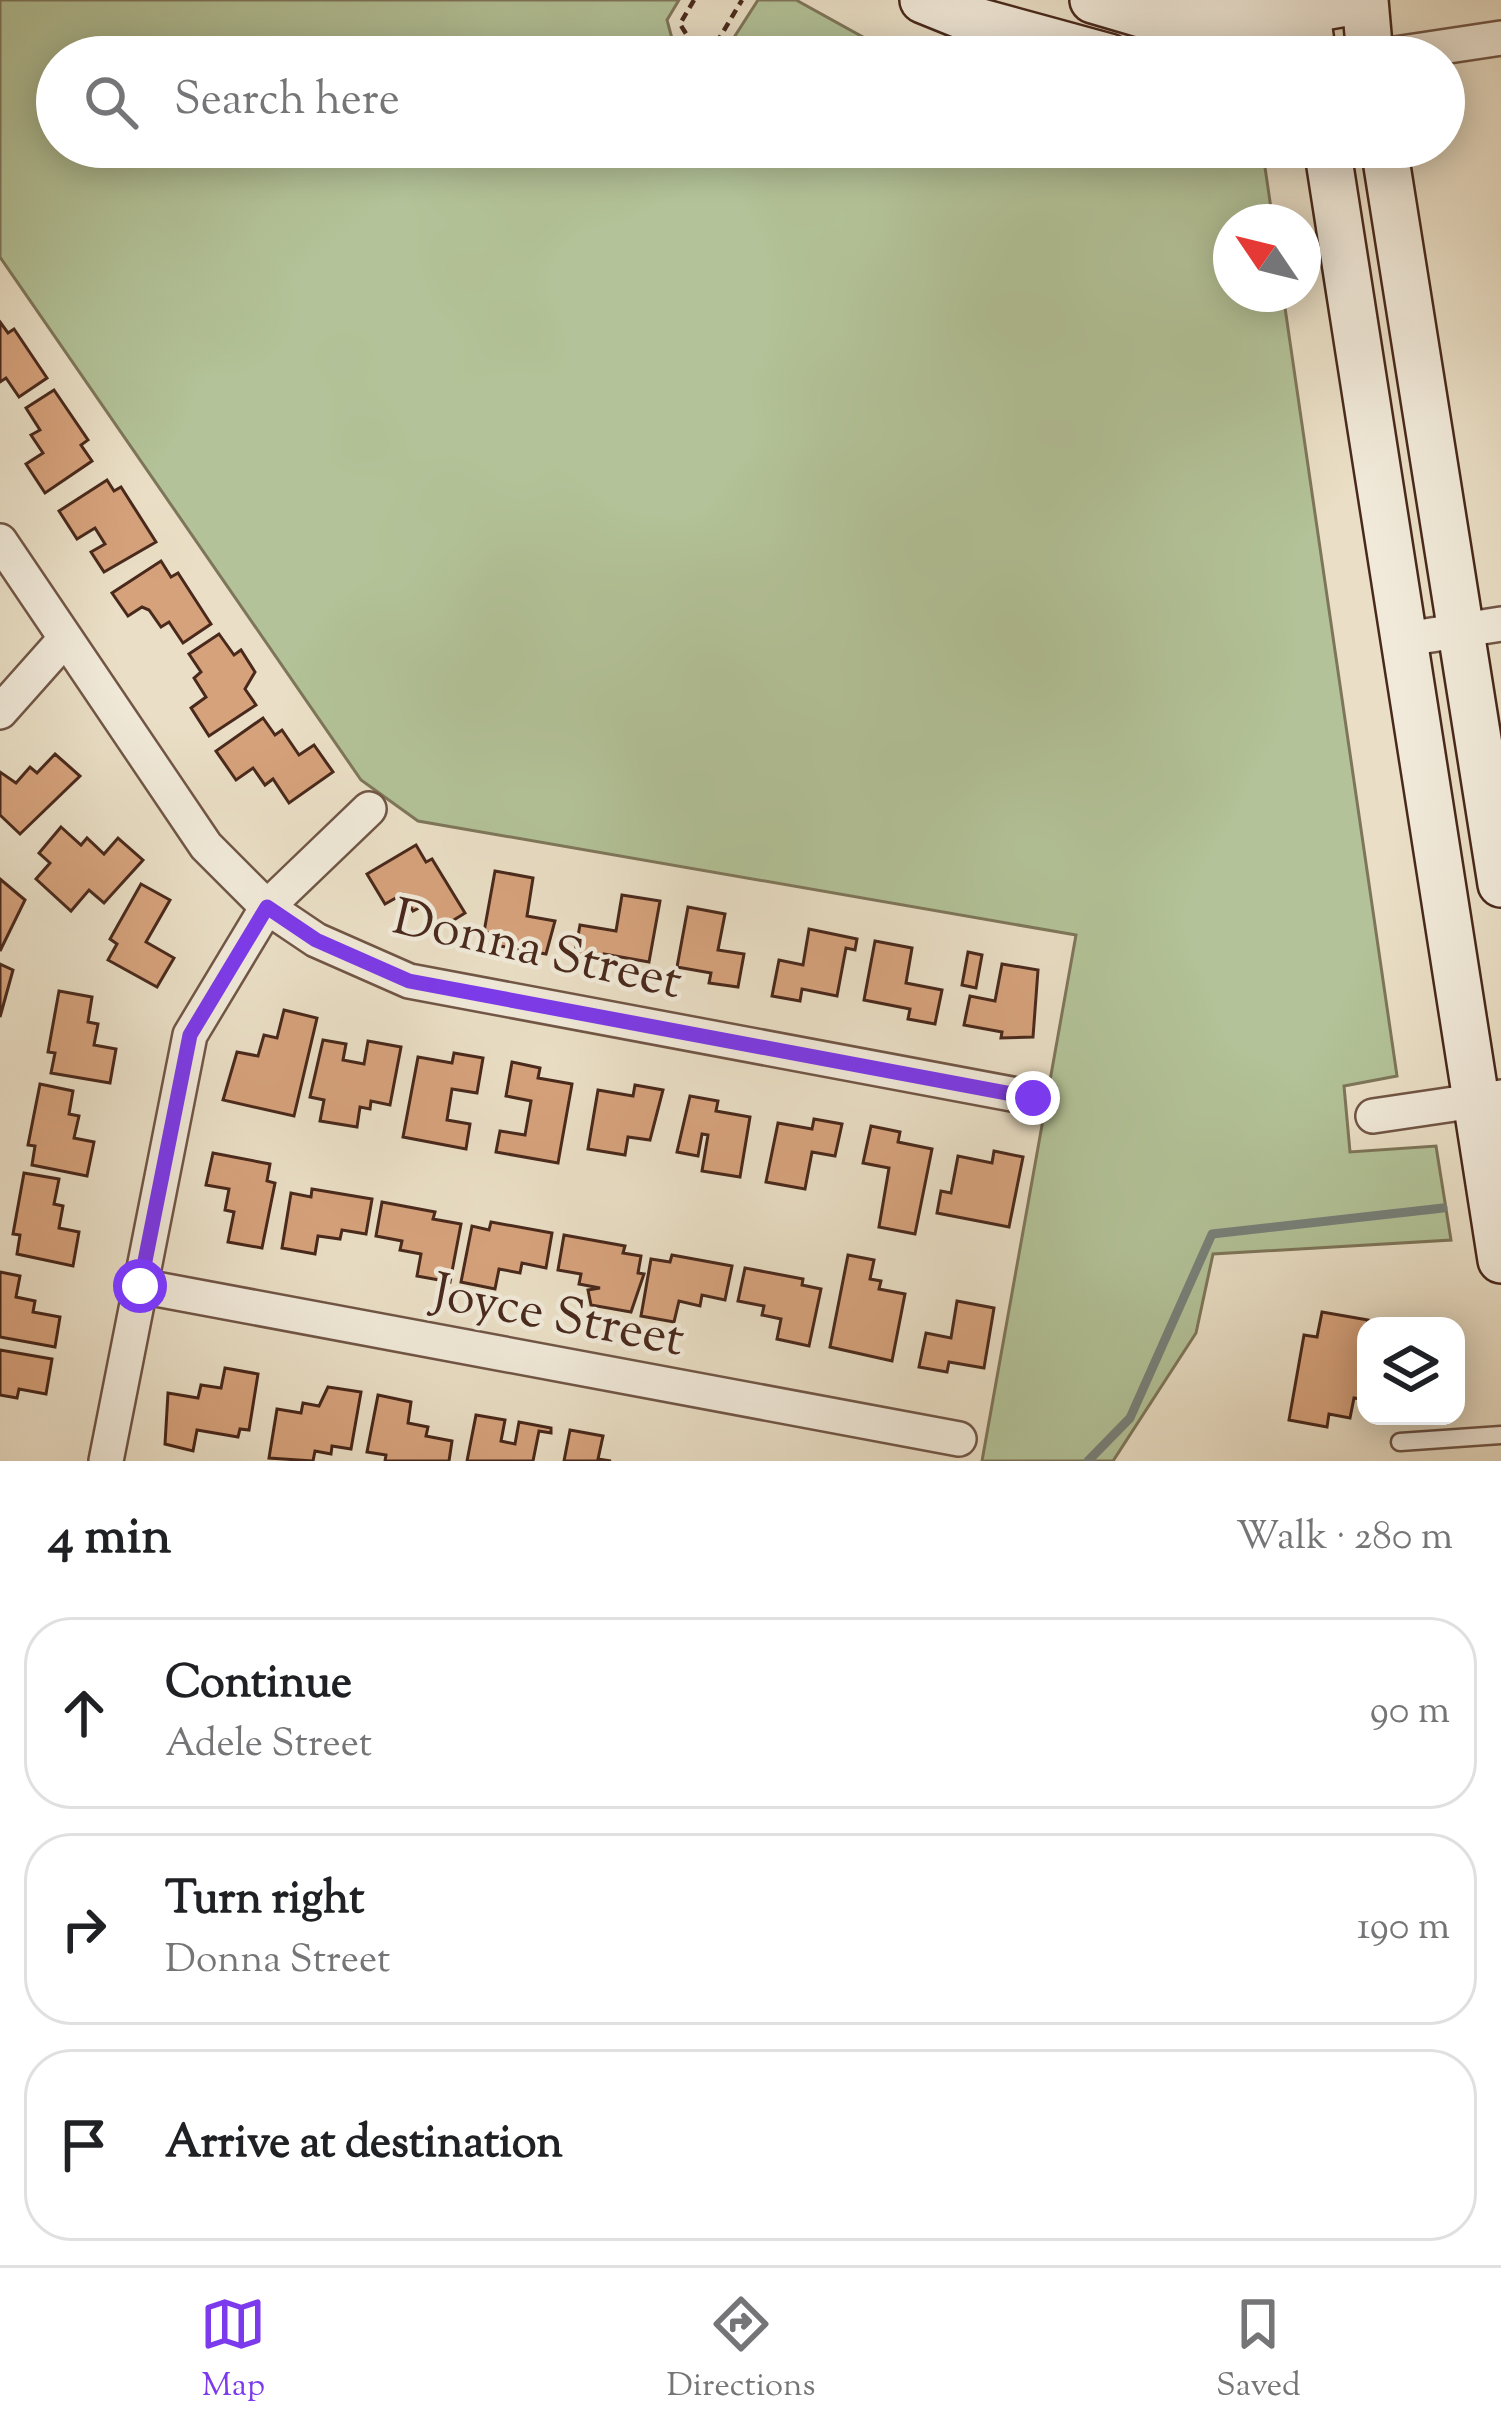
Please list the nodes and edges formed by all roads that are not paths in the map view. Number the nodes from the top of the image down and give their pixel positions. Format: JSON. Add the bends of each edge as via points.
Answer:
{"nodes":[{"id":1,"x":923,"y":0,"type":"edge"},
{"id":2,"x":1093,"y":0,"type":"edge"},
{"id":3,"x":1364,"y":0,"type":"edge"},
{"id":4,"x":1305,"y":4,"type":"edge"},
{"id":5,"x":1188,"y":9,"type":"edge"},
{"id":6,"x":1032,"y":36,"type":"edge"},
{"id":7,"x":1310,"y":36,"type":"edge"},
{"id":8,"x":1369,"y":36,"type":"edge"},
{"id":9,"x":1501,"y":38,"type":"edge"},
{"id":10,"x":1465,"y":43,"type":"edge"},
{"id":11,"x":1330,"y":168,"type":"edge"},
{"id":12,"x":1388,"y":168,"type":"edge"},
{"id":13,"x":0,"y":541,"type":"edge"},
{"id":14,"x":1482,"y":627,"type":"edge"},
{"id":15,"x":65,"y":639,"type":"junction"},
{"id":16,"x":1406,"y":639,"type":"junction"},
{"id":17,"x":0,"y":712,"type":"edge"},
{"id":18,"x":369,"y":809,"type":"dead end"},
{"id":19,"x":1501,"y":884,"type":"edge"},
{"id":20,"x":267,"y":907,"type":"junction"},
{"id":21,"x":1033,"y":1098,"type":"dead end"},
{"id":22,"x":1489,"y":1099,"type":"edge"},
{"id":23,"x":1373,"y":1116,"type":"dead end"},
{"id":24,"x":1501,"y":1258,"type":"edge"},
{"id":25,"x":140,"y":1286,"type":"junction"},
{"id":26,"x":1501,"y":1436,"type":"edge"},
{"id":27,"x":959,"y":1439,"type":"dead end"},
{"id":28,"x":1400,"y":1442,"type":"dead end"},
{"id":29,"x":106,"y":1461,"type":"edge"}],
"edges":[{"from":1,"to":6,"type":"main road"},
{"from":2,"to":5,"type":"main road","via":[[1144,15]]},
{"from":3,"to":4,"type":"main road"},
{"from":3,"to":8,"type":"main road"},
{"from":4,"to":5,"type":"main road","via":[[1239,22]]},
{"from":4,"to":7,"type":"main road"},
{"from":9,"to":10,"type":"street"},
{"from":11,"to":16,"type":"main road"},
{"from":12,"to":14,"type":"main road"},
{"from":13,"to":15,"type":"street","name":"Donna Street"},
{"from":14,"to":16,"type":"street"},
{"from":14,"to":19,"type":"main road"},
{"from":15,"to":17,"type":"street"},
{"from":15,"to":20,"type":"street","name":"Donna Street","via":[[206,846]]},
{"from":16,"to":22,"type":"main road"},
{"from":18,"to":20,"type":"street"},
{"from":20,"to":21,"type":"street","name":"Donna Street","via":[[316,940],[409,981]]},
{"from":20,"to":25,"type":"street","via":[[190,1035]]},
{"from":22,"to":23,"type":"street"},
{"from":22,"to":24,"type":"main road"},
{"from":25,"to":27,"type":"street","name":"Joyce Street"},
{"from":25,"to":29,"type":"street"},
{"from":26,"to":28,"type":"lane"}]}
